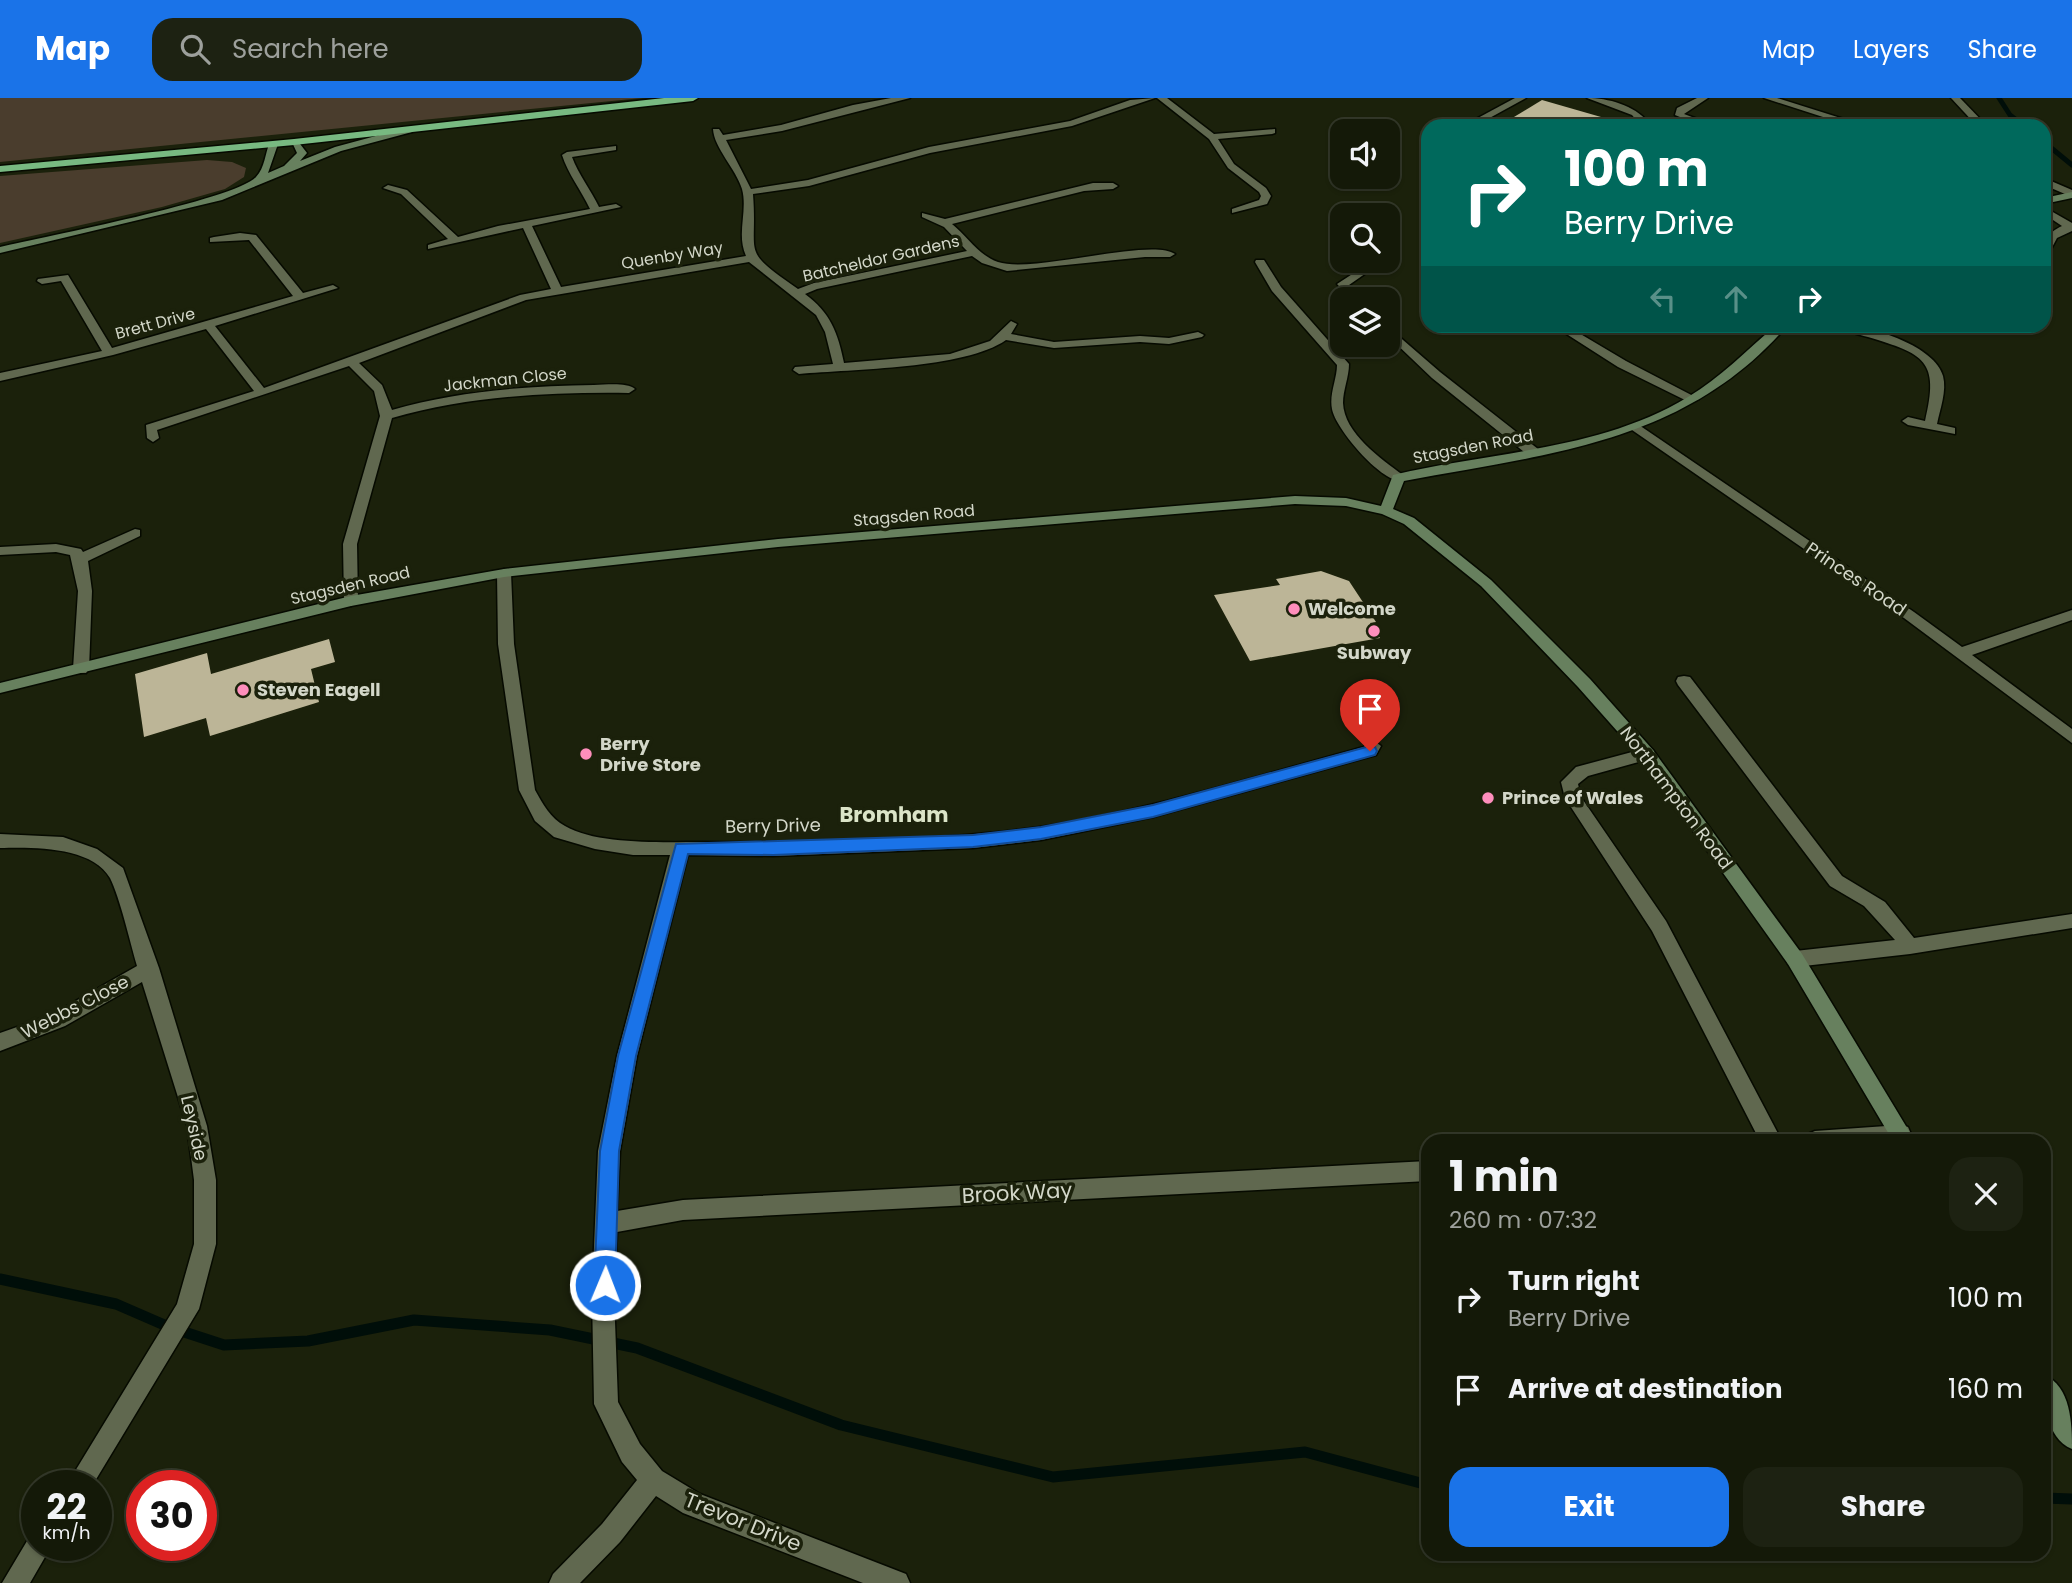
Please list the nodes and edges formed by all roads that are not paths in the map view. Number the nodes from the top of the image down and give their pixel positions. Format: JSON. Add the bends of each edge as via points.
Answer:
{"nodes":[{"id":1,"x":694,"y":98,"type":"edge"},
{"id":2,"x":906,"y":98,"type":"edge"},
{"id":3,"x":1152,"y":98,"type":"edge"},
{"id":4,"x":1161,"y":98,"type":"edge"},
{"id":5,"x":1522,"y":98,"type":"edge"},
{"id":6,"x":1591,"y":98,"type":"edge"},
{"id":7,"x":1704,"y":98,"type":"edge"},
{"id":8,"x":1768,"y":98,"type":"edge"},
{"id":9,"x":1955,"y":98,"type":"edge"},
{"id":10,"x":1482,"y":119,"type":"edge"},
{"id":11,"x":1640,"y":119,"type":"edge"},
{"id":12,"x":1691,"y":119,"type":"edge"},
{"id":13,"x":1838,"y":119,"type":"edge"},
{"id":14,"x":1975,"y":119,"type":"edge"},
{"id":15,"x":409,"y":130,"type":"junction"},
{"id":16,"x":1272,"y":131,"type":"dead end"},
{"id":17,"x":1212,"y":137,"type":"junction"},
{"id":18,"x":294,"y":142,"type":"junction"},
{"id":19,"x":273,"y":145,"type":"junction"},
{"id":20,"x":612,"y":148,"type":"dead end"},
{"id":21,"x":287,"y":168,"type":"junction"},
{"id":22,"x":0,"y":169,"type":"edge"},
{"id":23,"x":259,"y":180,"type":"junction"},
{"id":24,"x":398,"y":180,"type":"dead end"},
{"id":25,"x":2051,"y":184,"type":"edge"},
{"id":26,"x":1113,"y":186,"type":"dead end"},
{"id":27,"x":388,"y":188,"type":"junction"},
{"id":28,"x":375,"y":192,"type":"dead end"},
{"id":29,"x":748,"y":192,"type":"junction"},
{"id":30,"x":2072,"y":195,"type":"edge"},
{"id":31,"x":2051,"y":200,"type":"edge"},
{"id":32,"x":616,"y":207,"type":"dead end"},
{"id":33,"x":596,"y":211,"type":"junction"},
{"id":34,"x":1236,"y":211,"type":"dead end"},
{"id":35,"x":926,"y":215,"type":"dead end"},
{"id":36,"x":2051,"y":216,"type":"edge"},
{"id":37,"x":945,"y":223,"type":"junction"},
{"id":38,"x":526,"y":224,"type":"junction"},
{"id":39,"x":2070,"y":228,"type":"edge"},
{"id":40,"x":2051,"y":238,"type":"edge"},
{"id":41,"x":214,"y":240,"type":"dead end"},
{"id":42,"x":455,"y":240,"type":"junction"},
{"id":43,"x":432,"y":247,"type":"dead end"},
{"id":44,"x":0,"y":250,"type":"edge"},
{"id":45,"x":972,"y":253,"type":"junction"},
{"id":46,"x":1170,"y":254,"type":"dead end"},
{"id":47,"x":752,"y":258,"type":"junction"},
{"id":48,"x":1260,"y":262,"type":"dead end"},
{"id":49,"x":1361,"y":273,"type":"edge"},
{"id":50,"x":42,"y":281,"type":"dead end"},
{"id":51,"x":1345,"y":287,"type":"edge"},
{"id":52,"x":333,"y":288,"type":"dead end"},
{"id":53,"x":557,"y":290,"type":"junction"},
{"id":54,"x":797,"y":293,"type":"junction"},
{"id":55,"x":300,"y":297,"type":"junction"},
{"id":56,"x":1011,"y":324,"type":"dead end"},
{"id":57,"x":209,"y":325,"type":"junction"},
{"id":58,"x":1571,"y":333,"type":"edge"},
{"id":59,"x":1773,"y":333,"type":"edge"},
{"id":60,"x":1863,"y":333,"type":"edge"},
{"id":61,"x":1198,"y":335,"type":"dead end"},
{"id":62,"x":1004,"y":336,"type":"junction"},
{"id":63,"x":1400,"y":341,"type":"edge"},
{"id":64,"x":109,"y":353,"type":"junction"},
{"id":65,"x":351,"y":362,"type":"junction"},
{"id":66,"x":839,"y":366,"type":"junction"},
{"id":67,"x":799,"y":370,"type":"dead end"},
{"id":68,"x":0,"y":377,"type":"edge"},
{"id":69,"x":629,"y":388,"type":"dead end"},
{"id":70,"x":262,"y":393,"type":"junction"},
{"id":71,"x":1693,"y":399,"type":"junction"},
{"id":72,"x":386,"y":416,"type":"junction"},
{"id":73,"x":1908,"y":421,"type":"dead end"},
{"id":74,"x":1930,"y":426,"type":"junction"},
{"id":75,"x":1636,"y":427,"type":"junction"},
{"id":76,"x":1951,"y":431,"type":"dead end"},
{"id":77,"x":153,"y":438,"type":"dead end"},
{"id":78,"x":1533,"y":452,"type":"junction"},
{"id":79,"x":1398,"y":478,"type":"junction"},
{"id":80,"x":1385,"y":511,"type":"junction"},
{"id":81,"x":135,"y":533,"type":"dead end"},
{"id":82,"x":0,"y":551,"type":"edge"},
{"id":83,"x":81,"y":559,"type":"junction"},
{"id":84,"x":504,"y":573,"type":"junction"},
{"id":85,"x":351,"y":601,"type":"junction"},
{"id":86,"x":2072,"y":615,"type":"edge"},
{"id":87,"x":1961,"y":653,"type":"junction"},
{"id":88,"x":81,"y":669,"type":"junction"},
{"id":89,"x":1684,"y":681,"type":"dead end"},
{"id":90,"x":0,"y":688,"type":"edge"},
{"id":91,"x":2072,"y":737,"type":"edge"},
{"id":92,"x":1374,"y":746,"type":"dead end"},
{"id":93,"x":1647,"y":754,"type":"junction"},
{"id":94,"x":0,"y":841,"type":"edge"},
{"id":95,"x":681,"y":848,"type":"junction"},
{"id":96,"x":2072,"y":921,"type":"edge"},
{"id":97,"x":1910,"y":946,"type":"junction"},
{"id":98,"x":1795,"y":960,"type":"junction"},
{"id":99,"x":149,"y":968,"type":"junction"},
{"id":100,"x":0,"y":1042,"type":"edge"},
{"id":101,"x":1767,"y":1134,"type":"edge"},
{"id":102,"x":1900,"y":1134,"type":"edge"},
{"id":103,"x":1421,"y":1171,"type":"edge"},
{"id":104,"x":606,"y":1223,"type":"junction"},
{"id":105,"x":2056,"y":1397,"type":"edge"},
{"id":106,"x":2072,"y":1437,"type":"edge"},
{"id":107,"x":88,"y":1470,"type":"edge"},
{"id":108,"x":653,"y":1480,"type":"junction"},
{"id":109,"x":29,"y":1561,"type":"edge"},
{"id":110,"x":15,"y":1583,"type":"edge"},
{"id":111,"x":562,"y":1583,"type":"edge"},
{"id":112,"x":897,"y":1583,"type":"edge"}],
"edges":[{"from":1,"to":15,"type":"highway"},
{"from":2,"to":29,"type":"street","via":[[794,125],[718,134]]},
{"from":3,"to":29,"type":"street","via":[[1072,123],[929,149],[809,184]]},
{"from":4,"to":17,"type":"street"},
{"from":5,"to":10,"type":"street"},
{"from":6,"to":11,"type":"street"},
{"from":7,"to":12,"type":"street","via":[[1680,110],[1679,115]]},
{"from":8,"to":13,"type":"street"},
{"from":9,"to":14,"type":"street"},
{"from":15,"to":18,"type":"highway"},
{"from":15,"to":21,"type":"street"},
{"from":16,"to":17,"type":"street"},
{"from":17,"to":34,"type":"street","via":[[1231,166],[1266,196],[1263,202]]},
{"from":18,"to":19,"type":"highway"},
{"from":18,"to":21,"type":"street","via":[[302,153]]},
{"from":19,"to":22,"type":"highway"},
{"from":19,"to":23,"type":"street"},
{"from":20,"to":33,"type":"street","via":[[567,155]]},
{"from":21,"to":23,"type":"street"},
{"from":23,"to":44,"type":"street","via":[[185,208]]},
{"from":24,"to":27,"type":"street"},
{"from":25,"to":30,"type":"street"},
{"from":26,"to":37,"type":"street","name":"Batcheldor Gardens","via":[[1095,184]]},
{"from":27,"to":28,"type":"street"},
{"from":27,"to":42,"type":"street","via":[[404,192]]},
{"from":29,"to":47,"type":"street","name":"Quenby Way"},
{"from":30,"to":31,"type":"street"},
{"from":32,"to":33,"type":"street"},
{"from":33,"to":38,"type":"street"},
{"from":35,"to":37,"type":"street","name":"Batcheldor Gardens"},
{"from":36,"to":39,"type":"street"},
{"from":37,"to":45,"type":"street","name":"Batcheldor Gardens"},
{"from":38,"to":42,"type":"street"},
{"from":38,"to":53,"type":"street"},
{"from":39,"to":40,"type":"street"},
{"from":41,"to":55,"type":"street","via":[[252,237]]},
{"from":42,"to":43,"type":"street"},
{"from":45,"to":46,"type":"street","name":"Batcheldor Gardens","via":[[990,264],[1019,268]]},
{"from":45,"to":54,"type":"street","name":"Batcheldor Gardens"},
{"from":47,"to":53,"type":"street","name":"Quenby Way"},
{"from":47,"to":54,"type":"street"},
{"from":48,"to":79,"type":"street","via":[[1276,289],[1343,363],[1336,404],[1346,427]]},
{"from":49,"to":51,"type":"street","via":[[1342,284]]},
{"from":50,"to":64,"type":"street","name":"Brett Drive","via":[[64,277]]},
{"from":52,"to":55,"type":"street","name":"Brett Drive"},
{"from":53,"to":65,"type":"street","name":"Quenby Way","via":[[494,307]]},
{"from":54,"to":66,"type":"street","via":[[824,315]]},
{"from":55,"to":57,"type":"street","name":"Brett Drive"},
{"from":56,"to":62,"type":"street"},
{"from":57,"to":64,"type":"street","name":"Brett Drive"},
{"from":57,"to":70,"type":"street","name":"Brett Drive"},
{"from":58,"to":71,"type":"street"},
{"from":59,"to":71,"type":"street","name":"Stagsden Road"},
{"from":60,"to":74,"type":"street","via":[[1909,348],[1932,362],[1938,380]]},
{"from":61,"to":62,"type":"street","via":[[1169,346],[1140,339],[1054,345]]},
{"from":62,"to":66,"type":"street","via":[[976,351],[951,357]]},
{"from":63,"to":78,"type":"street"},
{"from":64,"to":68,"type":"street","name":"Brett Drive"},
{"from":65,"to":70,"type":"street","name":"Quenby Way"},
{"from":65,"to":72,"type":"street","via":[[385,397]]},
{"from":66,"to":67,"type":"street"},
{"from":69,"to":72,"type":"street","name":"Jackman Close","via":[[555,389],[421,404]]},
{"from":70,"to":77,"type":"street","name":"Quenby Way","via":[[150,428]]},
{"from":71,"to":75,"type":"street","name":"Stagsden Road"},
{"from":72,"to":85,"type":"street","via":[[350,544]]},
{"from":73,"to":74,"type":"street"},
{"from":74,"to":76,"type":"street"},
{"from":75,"to":78,"type":"street","name":"Stagsden Road"},
{"from":75,"to":87,"type":"street","name":"Princes Road"},
{"from":78,"to":79,"type":"street","name":"Stagsden Road"},
{"from":79,"to":80,"type":"street","name":"Stagsden Road"},
{"from":80,"to":84,"type":"street","name":"Stagsden Road","via":[[1346,502],[1295,500],[740,547]]},
{"from":80,"to":93,"type":"street","name":"Northampton Road","via":[[1409,521],[1486,583]]},
{"from":81,"to":83,"type":"street"},
{"from":82,"to":83,"type":"street","via":[[56,548],[76,552]]},
{"from":83,"to":88,"type":"street"},
{"from":84,"to":85,"type":"street","name":"Stagsden Road"},
{"from":84,"to":95,"type":"street","name":"Berry Drive","via":[[506,644],[527,790],[541,816],[560,832],[594,842]]},
{"from":85,"to":88,"type":"street","name":"Stagsden Road"},
{"from":86,"to":87,"type":"street"},
{"from":87,"to":91,"type":"street","name":"Princes Road"},
{"from":88,"to":90,"type":"street","name":"Stagsden Road"},
{"from":89,"to":97,"type":"street","via":[[1836,881],[1881,907]]},
{"from":92,"to":95,"type":"street","name":"Berry Drive","via":[[1370,751],[1153,811],[1041,833],[773,849]]},
{"from":93,"to":98,"type":"street","name":"Northampton Road"},
{"from":93,"to":101,"type":"street","via":[[1582,771],[1569,782],[1573,798],[1659,926]]},
{"from":94,"to":99,"type":"street","name":"Leyside","via":[[76,845],[99,856],[117,873]]},
{"from":95,"to":104,"type":"street","name":"Trevor Drive","via":[[627,1056],[609,1151]]},
{"from":96,"to":97,"type":"street"},
{"from":97,"to":98,"type":"street"},
{"from":98,"to":102,"type":"street","name":"Northampton Road"},
{"from":99,"to":100,"type":"street","name":"Webbs Close","via":[[79,1009]]},
{"from":99,"to":107,"type":"street","name":"Leyside","via":[[197,1126],[205,1181],[205,1244],[187,1309]]},
{"from":103,"to":104,"type":"street","name":"Brook Way","via":[[683,1210]]},
{"from":104,"to":108,"type":"street","name":"Trevor Drive","via":[[606,1405],[631,1453]]},
{"from":105,"to":106,"type":"street"},
{"from":108,"to":111,"type":"street","via":[[611,1534]]},
{"from":108,"to":112,"type":"street","name":"Trevor Drive","via":[[692,1504]]},
{"from":109,"to":110,"type":"street"}]}
